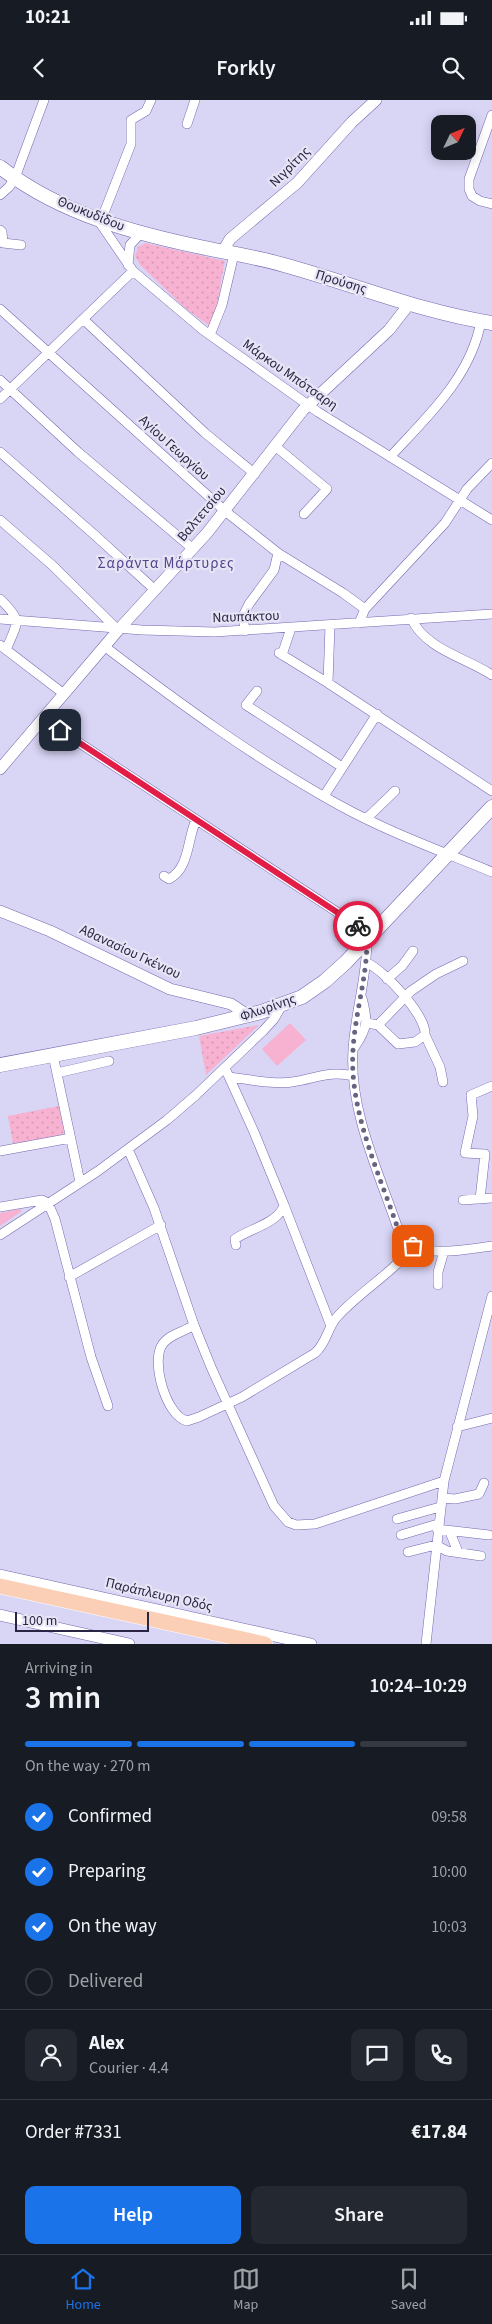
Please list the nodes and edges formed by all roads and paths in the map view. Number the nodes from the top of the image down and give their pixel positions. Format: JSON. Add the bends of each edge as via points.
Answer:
{"nodes":[{"id":1,"x":44,"y":100,"type":"edge"},
{"id":2,"x":151,"y":100,"type":"edge"},
{"id":3,"x":195,"y":100,"type":"edge"},
{"id":4,"x":376,"y":100,"type":"edge"},
{"id":5,"x":492,"y":115,"type":"edge"},
{"id":6,"x":187,"y":124,"type":"dead end"},
{"id":7,"x":0,"y":167,"type":"edge"},
{"id":8,"x":15,"y":178,"type":"junction"},
{"id":9,"x":0,"y":195,"type":"edge"},
{"id":10,"x":492,"y":204,"type":"edge"},
{"id":11,"x":100,"y":221,"type":"junction"},
{"id":12,"x":0,"y":230,"type":"edge"},
{"id":13,"x":141,"y":233,"type":"junction"},
{"id":14,"x":189,"y":244,"type":"joint"},
{"id":15,"x":21,"y":245,"type":"dead end"},
{"id":16,"x":228,"y":253,"type":"junction"},
{"id":17,"x":130,"y":268,"type":"junction"},
{"id":18,"x":410,"y":303,"type":"junction"},
{"id":19,"x":0,"y":310,"type":"edge"},
{"id":20,"x":83,"y":319,"type":"junction"},
{"id":21,"x":487,"y":322,"type":"edge"},
{"id":22,"x":210,"y":335,"type":"junction"},
{"id":23,"x":49,"y":352,"type":"junction"},
{"id":24,"x":0,"y":380,"type":"edge"},
{"id":25,"x":10,"y":390,"type":"junction"},
{"id":26,"x":0,"y":399,"type":"edge"},
{"id":27,"x":307,"y":405,"type":"junction"},
{"id":28,"x":275,"y":446,"type":"junction"},
{"id":29,"x":0,"y":452,"type":"edge"},
{"id":30,"x":390,"y":457,"type":"junction"},
{"id":31,"x":492,"y":463,"type":"edge"},
{"id":32,"x":254,"y":474,"type":"junction"},
{"id":33,"x":460,"y":500,"type":"junction"},
{"id":34,"x":225,"y":512,"type":"junction"},
{"id":35,"x":304,"y":514,"type":"dead end"},
{"id":36,"x":0,"y":520,"type":"edge"},
{"id":37,"x":492,"y":520,"type":"edge"},
{"id":38,"x":193,"y":549,"type":"junction"},
{"id":39,"x":278,"y":553,"type":"junction"},
{"id":40,"x":155,"y":590,"type":"junction"},
{"id":41,"x":0,"y":599,"type":"edge"},
{"id":42,"x":365,"y":609,"type":"junction"},
{"id":43,"x":492,"y":614,"type":"edge"},
{"id":44,"x":411,"y":618,"type":"junction"},
{"id":45,"x":0,"y":619,"type":"edge"},
{"id":46,"x":18,"y":620,"type":"junction"},
{"id":47,"x":359,"y":623,"type":"junction"},
{"id":48,"x":330,"y":625,"type":"junction"},
{"id":49,"x":118,"y":628,"type":"junction"},
{"id":50,"x":291,"y":628,"type":"junction"},
{"id":51,"x":245,"y":631,"type":"junction"},
{"id":52,"x":104,"y":646,"type":"junction"},
{"id":53,"x":3,"y":648,"type":"edge"},
{"id":54,"x":492,"y":675,"type":"edge"},
{"id":55,"x":328,"y":682,"type":"junction"},
{"id":56,"x":257,"y":691,"type":"dead end"},
{"id":57,"x":64,"y":694,"type":"junction"},
{"id":58,"x":376,"y":714,"type":"junction"},
{"id":59,"x":43,"y":719,"type":"junction"},
{"id":60,"x":342,"y":767,"type":"junction"},
{"id":61,"x":0,"y":769,"type":"edge"},
{"id":62,"x":395,"y":791,"type":"dead end"},
{"id":63,"x":492,"y":791,"type":"edge"},
{"id":64,"x":324,"y":796,"type":"junction"},
{"id":65,"x":492,"y":807,"type":"edge"},
{"id":66,"x":366,"y":819,"type":"junction"},
{"id":67,"x":196,"y":820,"type":"junction"},
{"id":68,"x":447,"y":854,"type":"junction"},
{"id":69,"x":492,"y":872,"type":"edge"},
{"id":70,"x":164,"y":876,"type":"dead end"},
{"id":71,"x":0,"y":911,"type":"edge"},
{"id":72,"x":369,"y":938,"type":"junction"},
{"id":73,"x":413,"y":951,"type":"dead end"},
{"id":74,"x":463,"y":961,"type":"dead end"},
{"id":75,"x":367,"y":963,"type":"junction"},
{"id":76,"x":387,"y":979,"type":"junction"},
{"id":77,"x":361,"y":996,"type":"junction"},
{"id":78,"x":404,"y":998,"type":"junction"},
{"id":79,"x":282,"y":1005,"type":"junction"},
{"id":80,"x":249,"y":1016,"type":"junction"},
{"id":81,"x":367,"y":1022,"type":"junction"},
{"id":82,"x":378,"y":1025,"type":"junction"},
{"id":83,"x":425,"y":1035,"type":"junction"},
{"id":84,"x":352,"y":1051,"type":"junction"},
{"id":85,"x":53,"y":1055,"type":"junction"},
{"id":86,"x":109,"y":1061,"type":"dead end"},
{"id":87,"x":0,"y":1065,"type":"edge"},
{"id":88,"x":224,"y":1068,"type":"junction"},
{"id":89,"x":57,"y":1073,"type":"junction"},
{"id":90,"x":353,"y":1076,"type":"junction"},
{"id":91,"x":229,"y":1077,"type":"junction"},
{"id":92,"x":443,"y":1082,"type":"dead end"},
{"id":93,"x":492,"y":1086,"type":"edge"},
{"id":94,"x":71,"y":1138,"type":"junction"},
{"id":95,"x":128,"y":1149,"type":"junction"},
{"id":96,"x":0,"y":1151,"type":"edge"},
{"id":97,"x":80,"y":1182,"type":"junction"},
{"id":98,"x":480,"y":1198,"type":"junction"},
{"id":99,"x":492,"y":1198,"type":"edge"},
{"id":100,"x":463,"y":1200,"type":"dead end"},
{"id":101,"x":48,"y":1203,"type":"junction"},
{"id":102,"x":284,"y":1205,"type":"junction"},
{"id":103,"x":0,"y":1207,"type":"edge"},
{"id":104,"x":161,"y":1225,"type":"junction"},
{"id":105,"x":0,"y":1235,"type":"edge"},
{"id":106,"x":236,"y":1245,"type":"dead end"},
{"id":107,"x":413,"y":1246,"type":"junction"},
{"id":108,"x":492,"y":1246,"type":"edge"},
{"id":109,"x":444,"y":1251,"type":"junction"},
{"id":110,"x":69,"y":1277,"type":"junction"},
{"id":111,"x":438,"y":1285,"type":"dead end"},
{"id":112,"x":492,"y":1296,"type":"edge"},
{"id":113,"x":194,"y":1325,"type":"junction"},
{"id":114,"x":331,"y":1326,"type":"junction"},
{"id":115,"x":228,"y":1404,"type":"junction"},
{"id":116,"x":108,"y":1406,"type":"dead end"},
{"id":117,"x":492,"y":1418,"type":"edge"},
{"id":118,"x":458,"y":1427,"type":"junction"},
{"id":119,"x":444,"y":1481,"type":"junction"},
{"id":120,"x":484,"y":1483,"type":"dead end"},
{"id":121,"x":441,"y":1503,"type":"junction"},
{"id":122,"x":397,"y":1519,"type":"dead end"},
{"id":123,"x":438,"y":1527,"type":"junction"},
{"id":124,"x":450,"y":1532,"type":"junction"},
{"id":125,"x":402,"y":1534,"type":"dead end"},
{"id":126,"x":489,"y":1535,"type":"dead end"},
{"id":127,"x":436,"y":1546,"type":"junction"},
{"id":128,"x":408,"y":1552,"type":"dead end"},
{"id":129,"x":458,"y":1552,"type":"junction"},
{"id":130,"x":481,"y":1556,"type":"dead end"},
{"id":131,"x":0,"y":1576,"type":"edge"},
{"id":132,"x":0,"y":1586,"type":"edge"},
{"id":133,"x":0,"y":1615,"type":"edge"},
{"id":134,"x":129,"y":1644,"type":"edge"},
{"id":135,"x":265,"y":1644,"type":"edge"},
{"id":136,"x":311,"y":1644,"type":"edge"},
{"id":137,"x":426,"y":1644,"type":"edge"}],
"edges":[{"from":1,"to":8,"type":"street"},
{"from":2,"to":11,"type":"street","via":[[146,111],[131,120],[131,144]]},
{"from":3,"to":6,"type":"street"},
{"from":4,"to":16,"type":"street","name":"Νιγρίτης","via":[[297,183],[230,239]]},
{"from":5,"to":10,"type":"street","via":[[469,179],[470,192],[476,200]]},
{"from":7,"to":8,"type":"main road","name":"Θουκυδίδου"},
{"from":8,"to":9,"type":"street"},
{"from":8,"to":11,"type":"main road","name":"Θουκυδίδου"},
{"from":11,"to":13,"type":"main road","name":"Θουκυδίδου"},
{"from":11,"to":17,"type":"street","name":"Μάρκου Μπότσαρη","via":[[100,226]]},
{"from":12,"to":15,"type":"street","via":[[3,243]]},
{"from":13,"to":14,"type":"main road","name":"Θουκυδίδου"},
{"from":13,"to":17,"type":"street","via":[[130,244]]},
{"from":14,"to":16,"type":"main road","name":"Προύσης"},
{"from":16,"to":18,"type":"main road","name":"Προύσης","via":[[281,264]]},
{"from":16,"to":22,"type":"street","via":[[222,304]]},
{"from":17,"to":20,"type":"street"},
{"from":17,"to":22,"type":"street","name":"Μάρκου Μπότσαρη"},
{"from":18,"to":21,"type":"main road","name":"Προύσης"},
{"from":18,"to":27,"type":"street","name":"Βαλτετσίου","via":[[389,330]]},
{"from":19,"to":23,"type":"street","name":"Αγίου Γεωργίου"},
{"from":20,"to":23,"type":"street"},
{"from":20,"to":32,"type":"street","via":[[205,433]]},
{"from":21,"to":30,"type":"street","via":[[456,381]]},
{"from":22,"to":27,"type":"street","name":"Μάρκου Μπότσαρη"},
{"from":23,"to":25,"type":"street"},
{"from":23,"to":34,"type":"street","name":"Αγίου Γεωργίου"},
{"from":24,"to":25,"type":"street"},
{"from":25,"to":26,"type":"street"},
{"from":25,"to":38,"type":"street"},
{"from":27,"to":28,"type":"street","name":"Βαλτετσίου"},
{"from":27,"to":30,"type":"street","name":"Μάρκου Μπότσαρη"},
{"from":28,"to":32,"type":"street","name":"Βαλτετσίου"},
{"from":28,"to":35,"type":"street","via":[[327,489]]},
{"from":29,"to":40,"type":"street"},
{"from":30,"to":33,"type":"street","name":"Μάρκου Μπότσαρη"},
{"from":31,"to":33,"type":"street"},
{"from":32,"to":34,"type":"street","name":"Βαλτετσίου"},
{"from":33,"to":37,"type":"street","name":"Μάρκου Μπότσαρη"},
{"from":33,"to":42,"type":"street","via":[[445,523]]},
{"from":34,"to":38,"type":"street","name":"Βαλτετσίου"},
{"from":34,"to":39,"type":"street","name":"Αγίου Γεωργίου"},
{"from":36,"to":49,"type":"street"},
{"from":38,"to":40,"type":"street","name":"Βαλτετσίου"},
{"from":39,"to":42,"type":"street","name":"Αγίου Γεωργίου"},
{"from":39,"to":51,"type":"street","via":[[274,570],[243,616]]},
{"from":40,"to":49,"type":"street","name":"Βαλτετσίου"},
{"from":41,"to":46,"type":"street"},
{"from":42,"to":47,"type":"street"},
{"from":43,"to":44,"type":"street","name":"Ναυπάκτου"},
{"from":44,"to":47,"type":"street","name":"Ναυπάκτου"},
{"from":44,"to":54,"type":"street","via":[[442,651],[467,660]]},
{"from":45,"to":46,"type":"street","name":"Ναυπάκτου"},
{"from":46,"to":49,"type":"street","name":"Ναυπάκτου"},
{"from":46,"to":53,"type":"street"},
{"from":47,"to":48,"type":"street","name":"Ναυπάκτου"},
{"from":48,"to":50,"type":"street","name":"Ναυπάκτου"},
{"from":48,"to":55,"type":"street"},
{"from":49,"to":51,"type":"street","name":"Ναυπάκτου"},
{"from":49,"to":52,"type":"street","name":"Βαλτετσίου"},
{"from":50,"to":51,"type":"street","name":"Ναυπάκτου"},
{"from":50,"to":55,"type":"street","via":[[281,654]]},
{"from":52,"to":57,"type":"street","name":"Βαλτετσίου"},
{"from":52,"to":64,"type":"street","via":[[238,742]]},
{"from":53,"to":57,"type":"street"},
{"from":55,"to":58,"type":"street"},
{"from":56,"to":60,"type":"street","via":[[246,705]]},
{"from":57,"to":59,"type":"street","name":"Βαλτετσίου"},
{"from":58,"to":60,"type":"street"},
{"from":58,"to":63,"type":"street"},
{"from":59,"to":61,"type":"street","name":"Βαλτετσίου"},
{"from":59,"to":67,"type":"street"},
{"from":60,"to":64,"type":"street"},
{"from":62,"to":66,"type":"street"},
{"from":64,"to":66,"type":"street"},
{"from":65,"to":68,"type":"main road","name":"Φλωρίνης"},
{"from":66,"to":68,"type":"street"},
{"from":67,"to":70,"type":"street","via":[[179,874],[169,879]]},
{"from":67,"to":72,"type":"street"},
{"from":68,"to":69,"type":"street"},
{"from":68,"to":72,"type":"main road","name":"Φλωρίνης"},
{"from":71,"to":80,"type":"street","name":"Αθανασίου Γκένιου","via":[[170,988],[231,1004]]},
{"from":72,"to":75,"type":"street"},
{"from":72,"to":79,"type":"main road","name":"Φλωρίνης","via":[[325,981],[302,997]]},
{"from":73,"to":76,"type":"street"},
{"from":74,"to":78,"type":"street"},
{"from":75,"to":76,"type":"street"},
{"from":75,"to":77,"type":"street"},
{"from":76,"to":78,"type":"street"},
{"from":77,"to":81,"type":"street"},
{"from":77,"to":84,"type":"street"},
{"from":78,"to":82,"type":"street"},
{"from":78,"to":83,"type":"street","via":[[422,1021]]},
{"from":79,"to":80,"type":"main road","name":"Φλωρίνης"},
{"from":79,"to":88,"type":"street","via":[[274,1019]]},
{"from":80,"to":85,"type":"main road","name":"Φλωρίνης"},
{"from":81,"to":82,"type":"street"},
{"from":81,"to":84,"type":"street","via":[[364,1035]]},
{"from":82,"to":83,"type":"street","via":[[398,1044],[415,1042]]},
{"from":83,"to":92,"type":"street","via":[[440,1067]]},
{"from":84,"to":90,"type":"street"},
{"from":85,"to":87,"type":"main road","name":"Φλωρίνης"},
{"from":85,"to":89,"type":"street"},
{"from":86,"to":89,"type":"street"},
{"from":88,"to":91,"type":"street"},
{"from":88,"to":95,"type":"street","via":[[187,1104]]},
{"from":89,"to":94,"type":"street"},
{"from":90,"to":91,"type":"street","via":[[340,1072],[291,1082]]},
{"from":90,"to":107,"type":"street","via":[[356,1104],[397,1226],[404,1239]]},
{"from":91,"to":102,"type":"street"},
{"from":93,"to":98,"type":"street","via":[[472,1095],[473,1116],[466,1153],[485,1154]]},
{"from":94,"to":96,"type":"street"},
{"from":94,"to":97,"type":"street"},
{"from":95,"to":97,"type":"street"},
{"from":95,"to":104,"type":"street"},
{"from":97,"to":101,"type":"street"},
{"from":98,"to":99,"type":"street"},
{"from":98,"to":100,"type":"street"},
{"from":101,"to":103,"type":"street","via":[[42,1200]]},
{"from":101,"to":105,"type":"street"},
{"from":101,"to":110,"type":"street"},
{"from":102,"to":106,"type":"street","via":[[280,1213],[268,1222],[234,1239]]},
{"from":102,"to":114,"type":"street"},
{"from":104,"to":110,"type":"street"},
{"from":104,"to":113,"type":"street"},
{"from":107,"to":109,"type":"street"},
{"from":107,"to":114,"type":"street"},
{"from":108,"to":109,"type":"street"},
{"from":109,"to":111,"type":"street"},
{"from":110,"to":116,"type":"street"},
{"from":112,"to":118,"type":"street"},
{"from":113,"to":115,"type":"street"},
{"from":113,"to":115,"type":"street","via":[[172,1336],[161,1347],[158,1362],[166,1398],[179,1416],[187,1421]]},
{"from":114,"to":115,"type":"street","via":[[318,1350]]},
{"from":115,"to":119,"type":"street","via":[[274,1506],[288,1522],[296,1525],[315,1524]]},
{"from":117,"to":118,"type":"street"},
{"from":118,"to":119,"type":"street"},
{"from":119,"to":121,"type":"street"},
{"from":120,"to":121,"type":"street","via":[[479,1494]]},
{"from":121,"to":122,"type":"street"},
{"from":121,"to":123,"type":"street"},
{"from":123,"to":124,"type":"street"},
{"from":123,"to":125,"type":"street"},
{"from":123,"to":127,"type":"street"},
{"from":124,"to":126,"type":"street"},
{"from":124,"to":129,"type":"street"},
{"from":127,"to":128,"type":"street"},
{"from":127,"to":129,"type":"street"},
{"from":127,"to":137,"type":"street"},
{"from":129,"to":130,"type":"street"},
{"from":131,"to":136,"type":"street","name":"Παράπλευρη Οδός"},
{"from":132,"to":135,"type":"main road"},
{"from":133,"to":134,"type":"street"}]}
